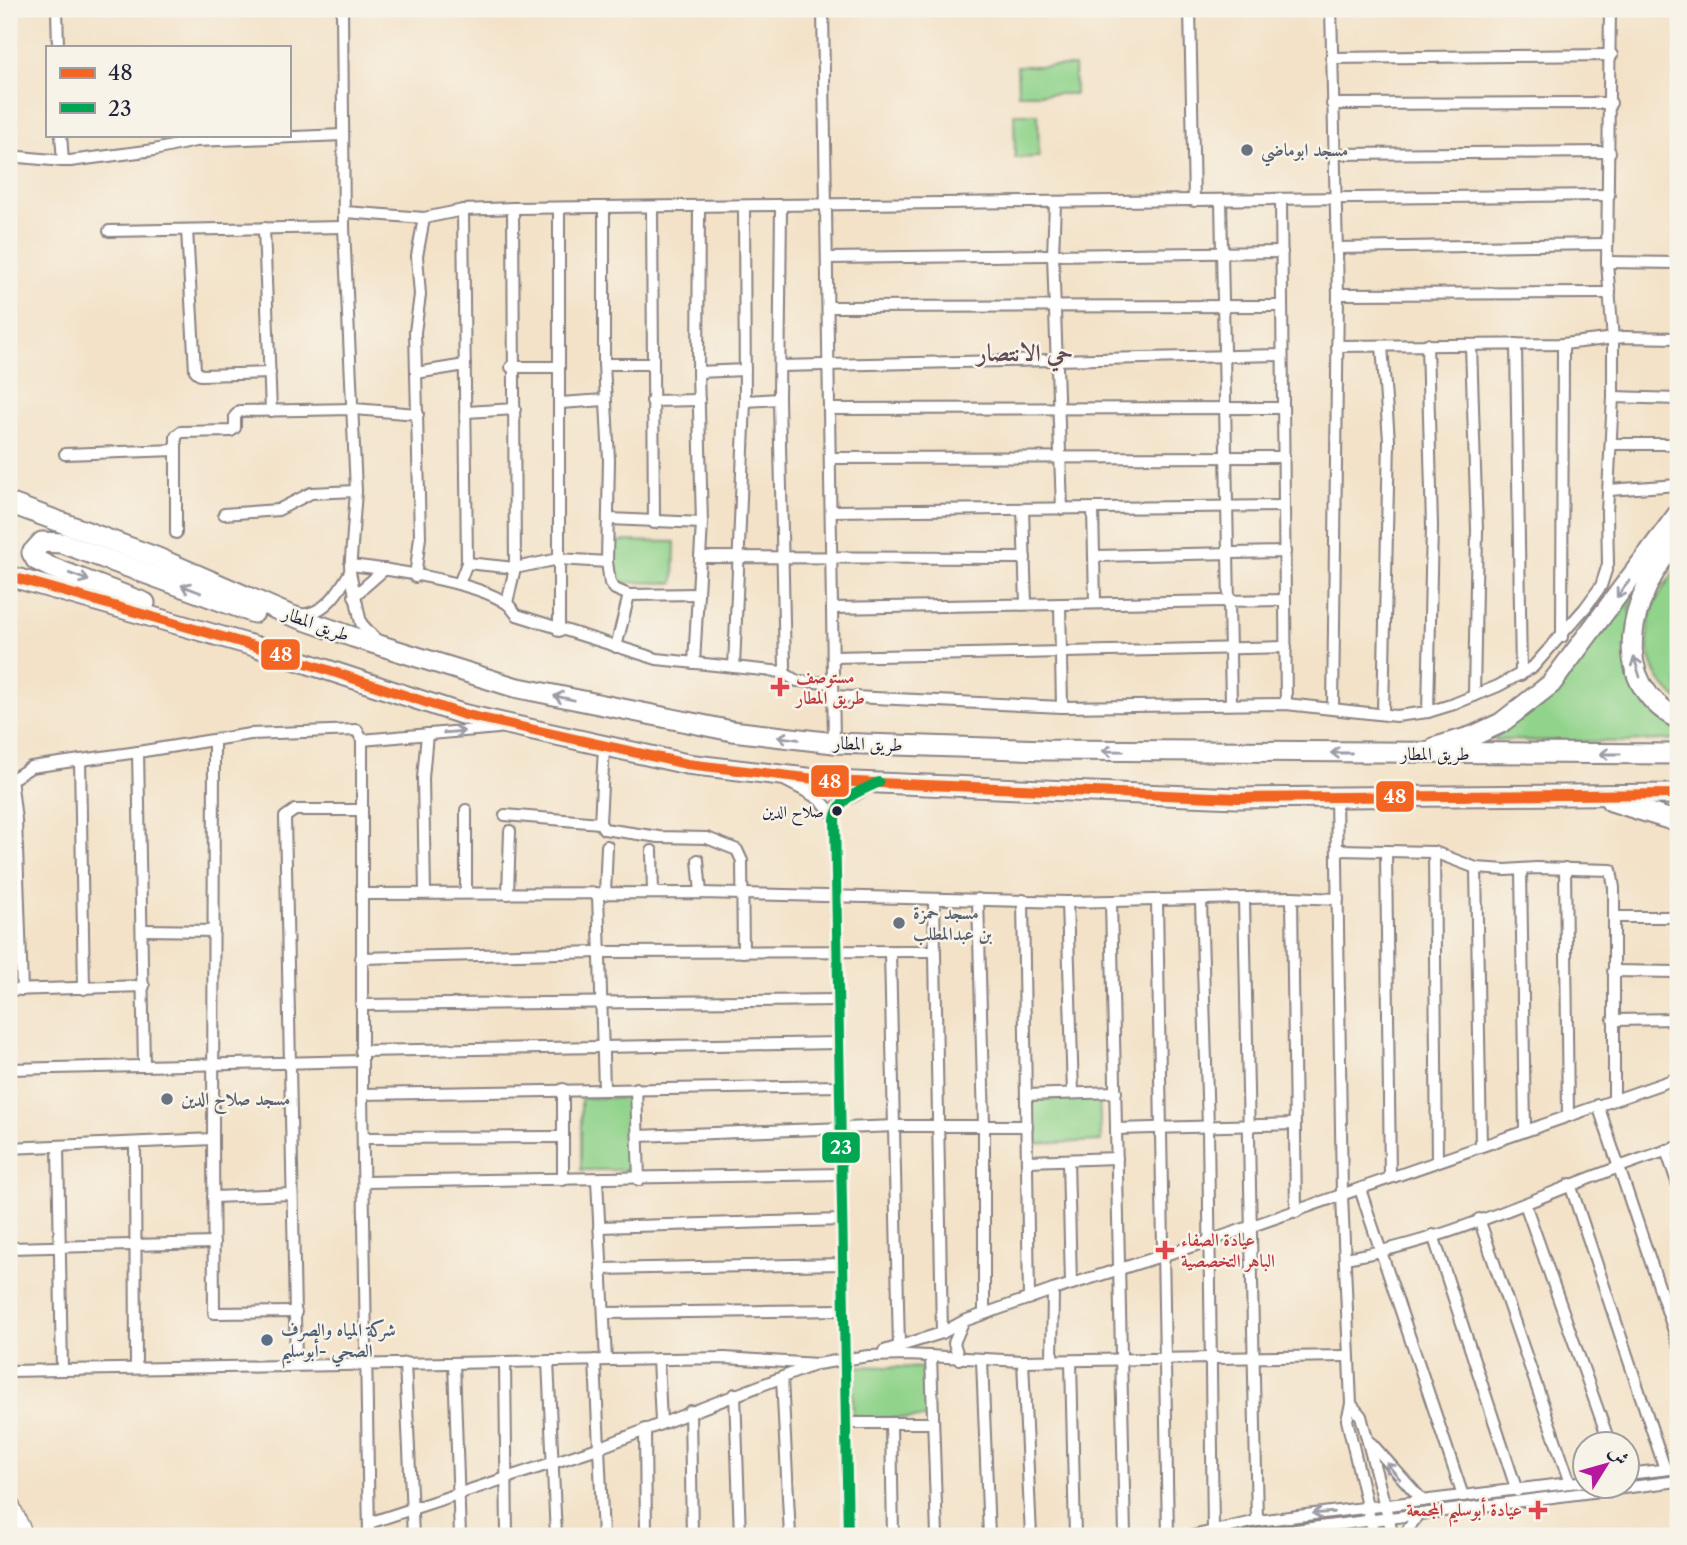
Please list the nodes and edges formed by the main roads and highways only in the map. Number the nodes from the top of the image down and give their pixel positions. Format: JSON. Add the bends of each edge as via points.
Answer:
{"nodes":[{"id":1,"x":9,"y":503,"type":"edge"},
{"id":2,"x":1678,"y":514,"type":"edge"},
{"id":3,"x":1678,"y":536,"type":"edge"},
{"id":4,"x":9,"y":576,"type":"edge"},
{"id":5,"x":254,"y":646,"type":"junction"},
{"id":6,"x":514,"y":687,"type":"junction"},
{"id":7,"x":1678,"y":719,"type":"edge"},
{"id":8,"x":1409,"y":754,"type":"junction"},
{"id":9,"x":1678,"y":754,"type":"edge"},
{"id":10,"x":1586,"y":794,"type":"junction"},
{"id":11,"x":1678,"y":794,"type":"edge"},
{"id":12,"x":1678,"y":822,"type":"edge"},
{"id":13,"x":9,"y":1503,"type":"edge"},
{"id":14,"x":24,"y":1536,"type":"edge"}],
"edges":[{"from":1,"to":6,"type":"highway","name":"طريق المطار","via":[[287,614]]},
{"from":2,"to":8,"type":"highway","one_way":true,"via":[[1573,656],[1528,705],[1473,736]]},
{"from":7,"to":3,"type":"highway","one_way":true,"via":[[1644,686],[1632,646],[1639,600]]},
{"from":4,"to":5,"type":"highway"},
{"from":6,"to":5,"type":"highway","one_way":true,"via":[[358,649],[62,543],[41,542],[32,552],[36,560],[50,567]]},
{"from":5,"to":10,"type":"highway","via":[[414,700],[514,727],[687,764],[777,775],[993,790],[1237,798]]},
{"from":8,"to":6,"type":"highway","name":"طريق المطار","one_way":true,"via":[[834,743],[732,731]]},
{"from":9,"to":8,"type":"highway","name":"طريق المطار","one_way":true},
{"from":10,"to":11,"type":"highway"},
{"from":10,"to":12,"type":"highway"},
{"from":13,"to":14,"type":"main road"}]}
